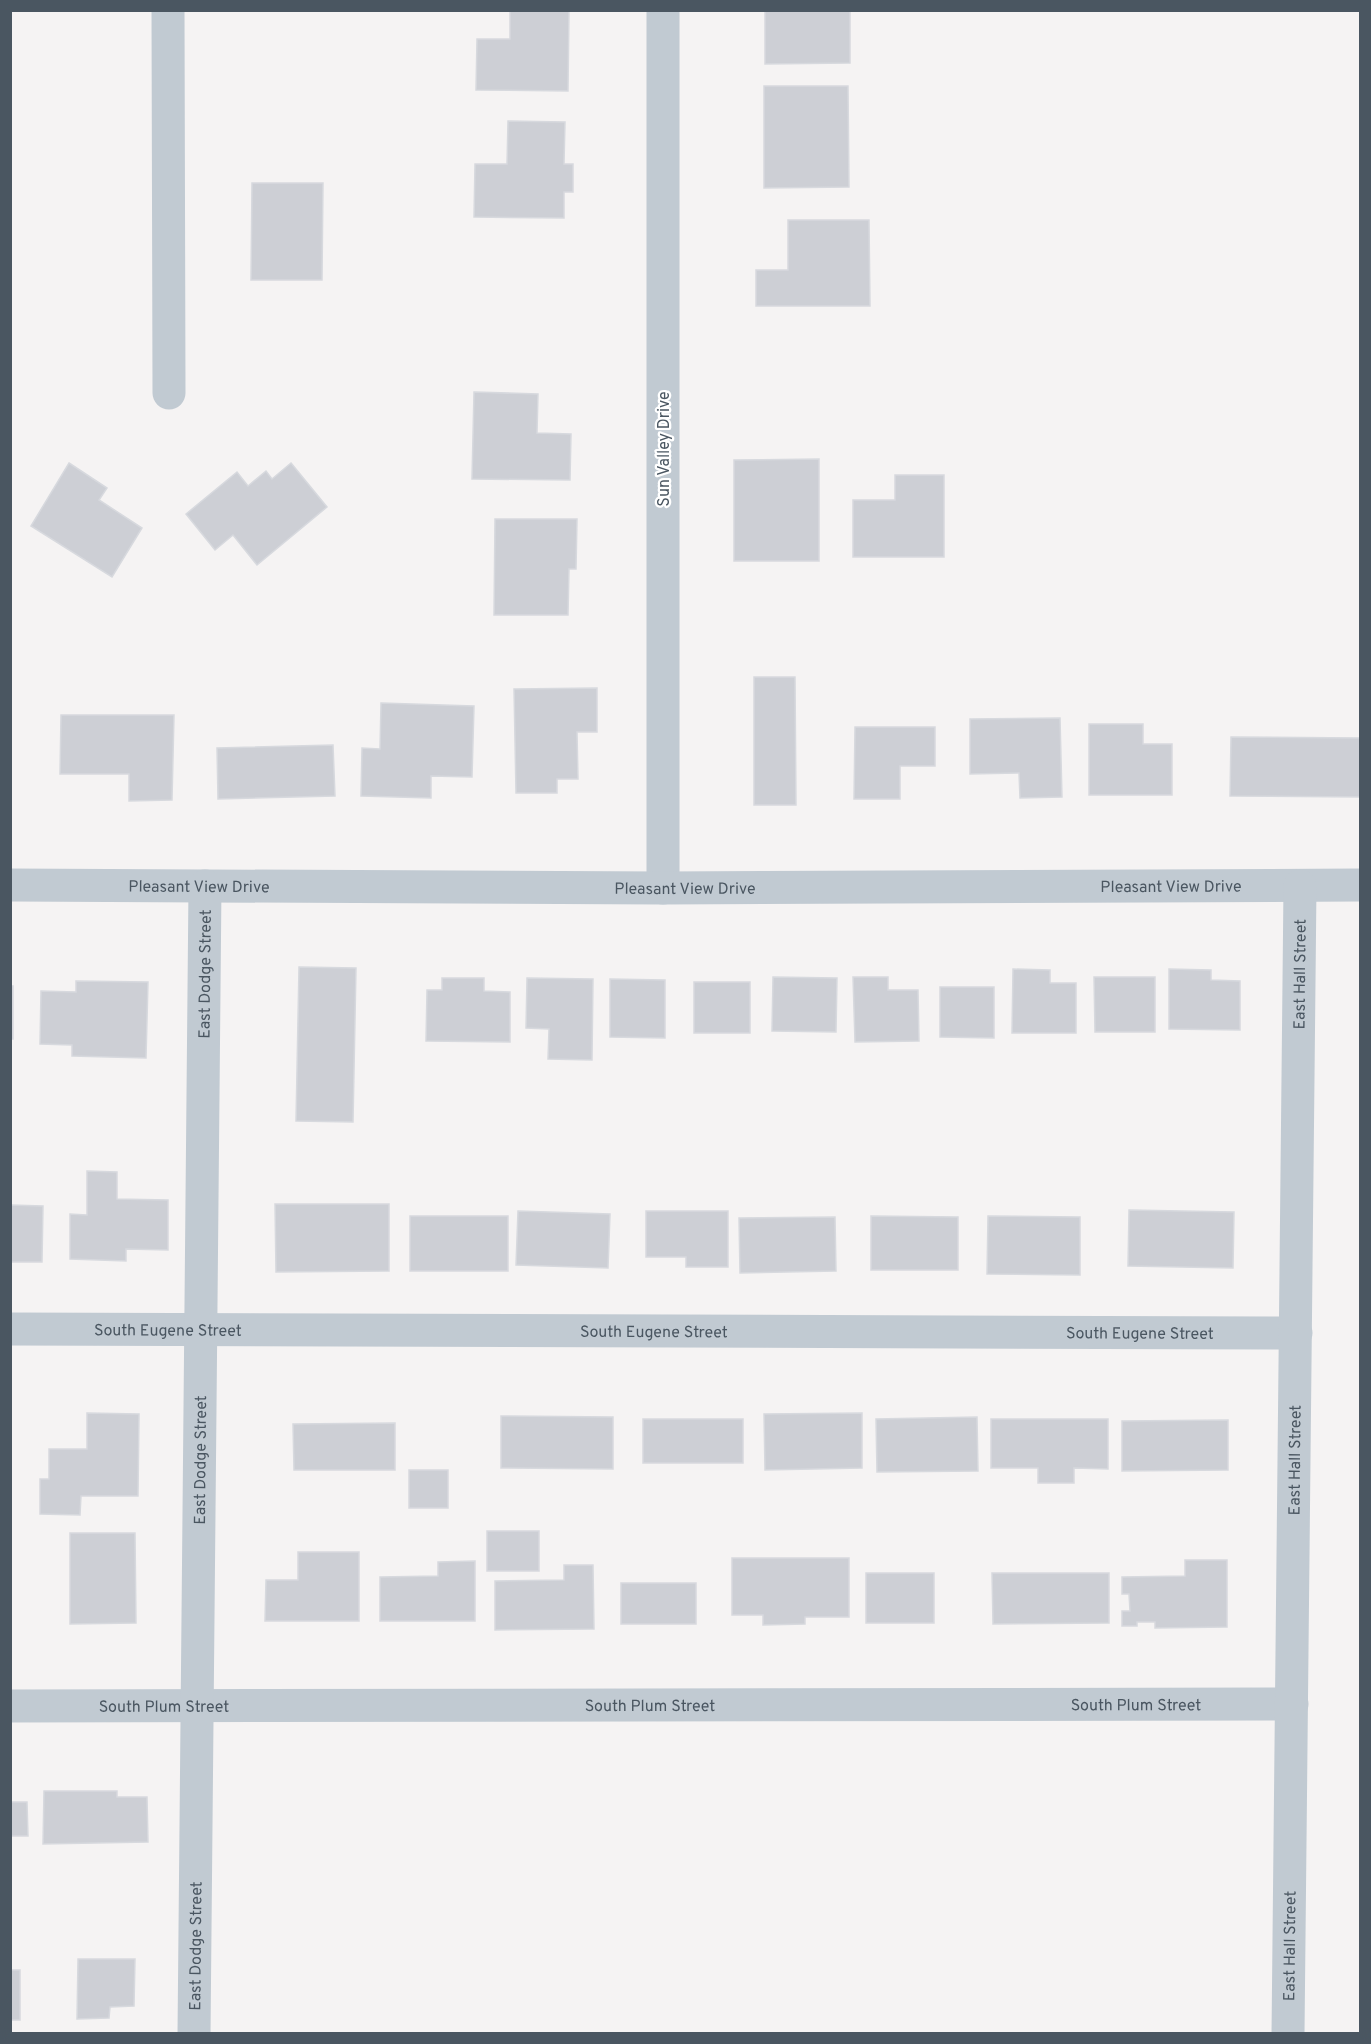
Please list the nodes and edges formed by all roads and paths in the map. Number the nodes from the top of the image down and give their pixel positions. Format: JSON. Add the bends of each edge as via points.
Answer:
{"nodes":[{"id":1,"x":168,"y":10,"type":"edge"},
{"id":2,"x":663,"y":10,"type":"edge"},
{"id":3,"x":169,"y":393,"type":"dead end"},
{"id":4,"x":10,"y":885,"type":"edge"},
{"id":5,"x":1360,"y":885,"type":"edge"},
{"id":6,"x":205,"y":886,"type":"junction"},
{"id":7,"x":1300,"y":886,"type":"junction"},
{"id":8,"x":663,"y":888,"type":"junction"},
{"id":9,"x":10,"y":1329,"type":"edge"},
{"id":10,"x":201,"y":1330,"type":"junction"},
{"id":11,"x":1296,"y":1333,"type":"junction"},
{"id":12,"x":1292,"y":1704,"type":"junction"},
{"id":13,"x":10,"y":1706,"type":"edge"},
{"id":14,"x":197,"y":1706,"type":"junction"},
{"id":15,"x":194,"y":2034,"type":"edge"},
{"id":16,"x":1288,"y":2034,"type":"edge"}],
"edges":[{"from":1,"to":3,"type":"street"},
{"from":2,"to":8,"type":"street","name":"Sun Valley Drive"},
{"from":4,"to":6,"type":"street","name":"Pleasant View Drive"},
{"from":5,"to":7,"type":"street","name":"Pleasant View Drive"},
{"from":6,"to":8,"type":"street","name":"Pleasant View Drive"},
{"from":6,"to":10,"type":"street","name":"East Dodge Street"},
{"from":7,"to":8,"type":"street","name":"Pleasant View Drive"},
{"from":7,"to":11,"type":"street","name":"East Hall Street"},
{"from":9,"to":10,"type":"street","name":"South Eugene Street"},
{"from":10,"to":11,"type":"street","name":"South Eugene Street"},
{"from":10,"to":14,"type":"street","name":"East Dodge Street"},
{"from":11,"to":12,"type":"street","name":"East Hall Street"},
{"from":12,"to":14,"type":"street","name":"South Plum Street"},
{"from":12,"to":16,"type":"street","name":"East Hall Street"},
{"from":13,"to":14,"type":"street","name":"South Plum Street"},
{"from":14,"to":15,"type":"street","name":"East Dodge Street"}]}
